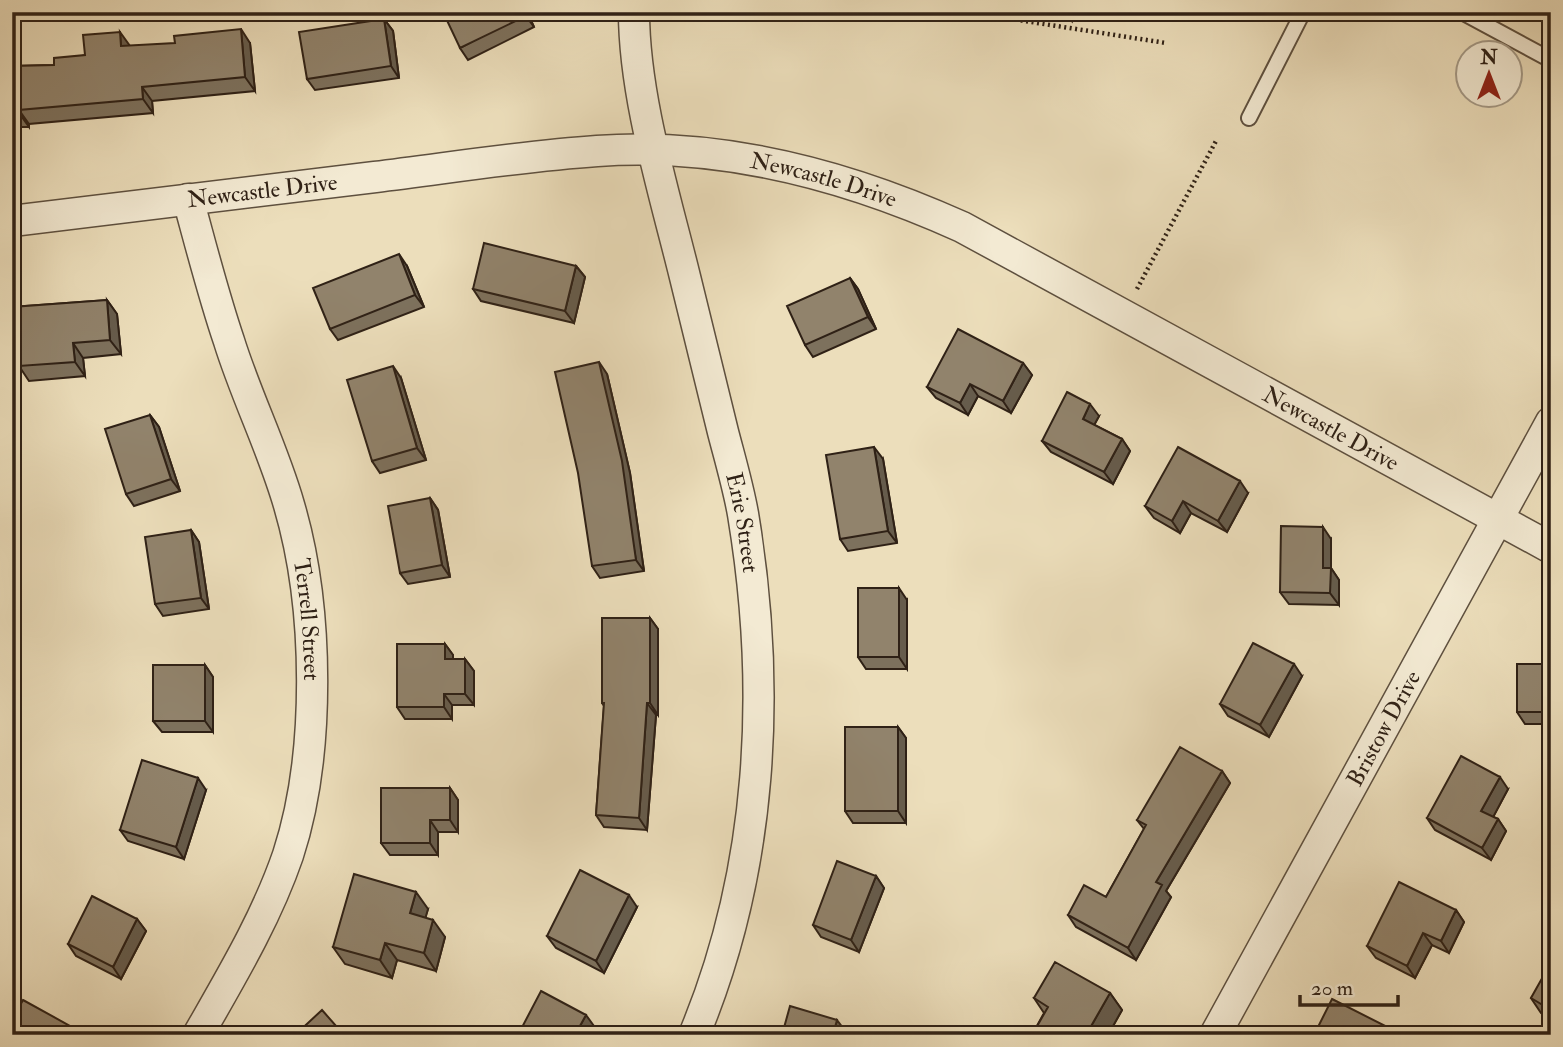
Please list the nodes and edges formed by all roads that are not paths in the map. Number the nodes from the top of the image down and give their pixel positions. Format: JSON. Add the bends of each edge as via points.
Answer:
{"nodes":[{"id":1,"x":634,"y":12,"type":"edge"},
{"id":2,"x":1303,"y":12,"type":"edge"},
{"id":3,"x":1462,"y":12,"type":"edge"},
{"id":4,"x":1551,"y":61,"type":"edge"},
{"id":5,"x":1249,"y":118,"type":"dead end"},
{"id":6,"x":654,"y":150,"type":"junction"},
{"id":7,"x":188,"y":199,"type":"junction"},
{"id":8,"x":12,"y":221,"type":"edge"},
{"id":9,"x":1551,"y":422,"type":"edge"},
{"id":10,"x":1498,"y":519,"type":"junction"},
{"id":11,"x":1551,"y":548,"type":"edge"},
{"id":12,"x":198,"y":1035,"type":"edge"},
{"id":13,"x":694,"y":1035,"type":"edge"},
{"id":14,"x":1215,"y":1035,"type":"edge"}],
"edges":[{"from":1,"to":6,"type":"street","name":"Erie Street","via":[[642,95]]},
{"from":2,"to":5,"type":"lane"},
{"from":3,"to":4,"type":"lane"},
{"from":6,"to":7,"type":"street","name":"Newcastle Drive","via":[[598,150]]},
{"from":6,"to":10,"type":"street","name":"Newcastle Drive","via":[[773,164],[844,181],[918,207],[961,226]]},
{"from":6,"to":13,"type":"street","name":"Erie Street","via":[[743,511],[760,679],[756,786],[748,850],[737,904]]},
{"from":7,"to":8,"type":"street","name":"Newcastle Drive"},
{"from":7,"to":12,"type":"street","name":"Terrell Street","via":[[229,342],[289,505],[302,559],[311,653],[311,719],[288,855],[245,951]]},
{"from":9,"to":10,"type":"street","name":"Bristow Drive"},
{"from":10,"to":11,"type":"street","name":"Newcastle Drive"},
{"from":10,"to":14,"type":"street","name":"Bristow Drive"}]}
